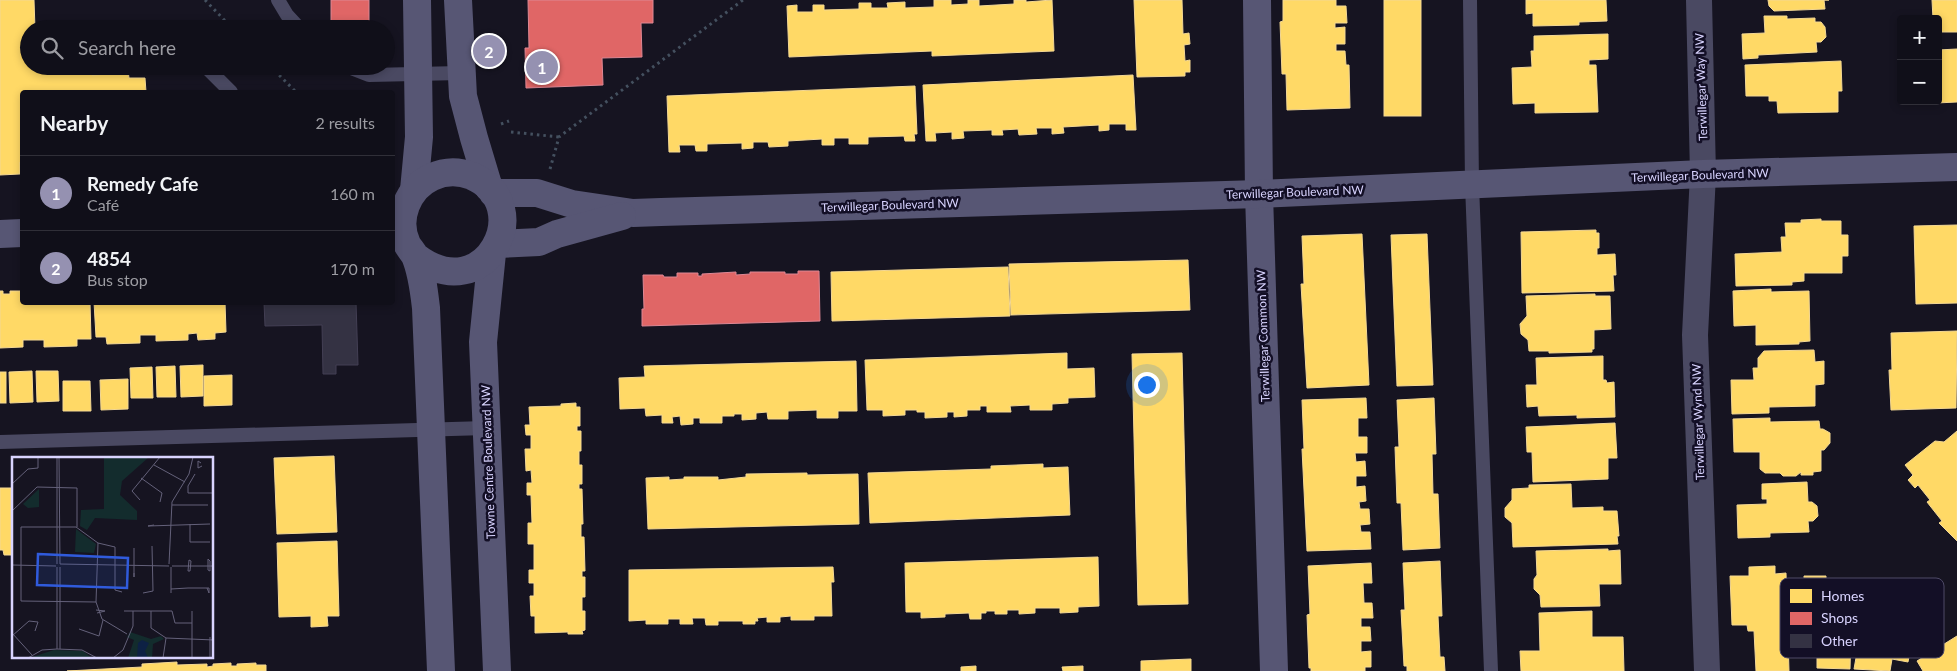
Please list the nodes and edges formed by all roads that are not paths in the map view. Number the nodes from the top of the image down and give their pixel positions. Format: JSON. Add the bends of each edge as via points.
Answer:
{"nodes":[{"id":1,"x":278,"y":0,"type":"edge"},
{"id":2,"x":417,"y":0,"type":"edge"},
{"id":3,"x":458,"y":0,"type":"edge"},
{"id":4,"x":1257,"y":0,"type":"edge"},
{"id":5,"x":1470,"y":0,"type":"edge"},
{"id":6,"x":1699,"y":0,"type":"edge"},
{"id":7,"x":292,"y":20,"type":"edge"},
{"id":8,"x":461,"y":73,"type":"junction"},
{"id":9,"x":395,"y":74,"type":"edge"},
{"id":10,"x":419,"y":74,"type":"junction"},
{"id":11,"x":214,"y":75,"type":"edge"},
{"id":12,"x":229,"y":90,"type":"edge"},
{"id":13,"x":1957,"y":167,"type":"edge"},
{"id":14,"x":1703,"y":174,"type":"junction"},
{"id":15,"x":1472,"y":185,"type":"junction"},
{"id":16,"x":491,"y":190,"type":"junction"},
{"id":17,"x":1259,"y":194,"type":"junction"},
{"id":18,"x":405,"y":196,"type":"edge"},
{"id":19,"x":633,"y":212,"type":"junction"},
{"id":20,"x":20,"y":233,"type":"edge"},
{"id":21,"x":0,"y":234,"type":"edge"},
{"id":22,"x":495,"y":248,"type":"junction"},
{"id":23,"x":406,"y":250,"type":"edge"},
{"id":24,"x":486,"y":428,"type":"junction"},
{"id":25,"x":432,"y":430,"type":"junction"},
{"id":26,"x":0,"y":442,"type":"edge"},
{"id":27,"x":441,"y":671,"type":"edge"},
{"id":28,"x":497,"y":671,"type":"edge"},
{"id":29,"x":1274,"y":671,"type":"edge"},
{"id":30,"x":1491,"y":671,"type":"edge"},
{"id":31,"x":1708,"y":671,"type":"edge"}],
"edges":[{"from":1,"to":7,"type":"lane"},
{"from":2,"to":10,"type":"street"},
{"from":3,"to":8,"type":"street"},
{"from":4,"to":17,"type":"street","name":"Terwillegar Common NW"},
{"from":5,"to":15,"type":"lane"},
{"from":6,"to":14,"type":"street","name":"Terwillegar Way NW"},
{"from":8,"to":10,"type":"lane"},
{"from":8,"to":16,"type":"street","via":[[463,96]]},
{"from":9,"to":10,"type":"lane"},
{"from":10,"to":18,"type":"street","via":[[420,137]]},
{"from":11,"to":12,"type":"lane"},
{"from":13,"to":14,"type":"street","name":"Terwillegar Boulevard NW"},
{"from":14,"to":15,"type":"street","name":"Terwillegar Boulevard NW"},
{"from":14,"to":31,"type":"street","name":"Terwillegar Wynd NW","via":[[1695,335]]},
{"from":15,"to":17,"type":"street","name":"Terwillegar Boulevard NW"},
{"from":15,"to":30,"type":"lane"},
{"from":16,"to":18,"type":"street","via":[[465,173],[451,172],[424,180]]},
{"from":16,"to":19,"type":"street","name":"Terwillegar Boulevard NW","via":[[537,193],[572,204]]},
{"from":16,"to":22,"type":"street","via":[[502,213],[502,227]]},
{"from":17,"to":19,"type":"street","name":"Terwillegar Boulevard NW"},
{"from":17,"to":29,"type":"street","name":"Terwillegar Common NW"},
{"from":18,"to":23,"type":"street","via":[[403,230]]},
{"from":19,"to":22,"type":"street","name":"Terwillegar Boulevard NW","via":[[539,242]]},
{"from":20,"to":21,"type":"street"},
{"from":22,"to":23,"type":"street","via":[[482,263],[454,272],[426,265]]},
{"from":22,"to":24,"type":"street","name":"Towne Centre Boulevard NW","via":[[483,342]]},
{"from":23,"to":25,"type":"street","via":[[424,290]]},
{"from":24,"to":25,"type":"lane"},
{"from":24,"to":28,"type":"street","name":"Towne Centre Boulevard NW"},
{"from":25,"to":26,"type":"lane"},
{"from":25,"to":27,"type":"street"}]}
